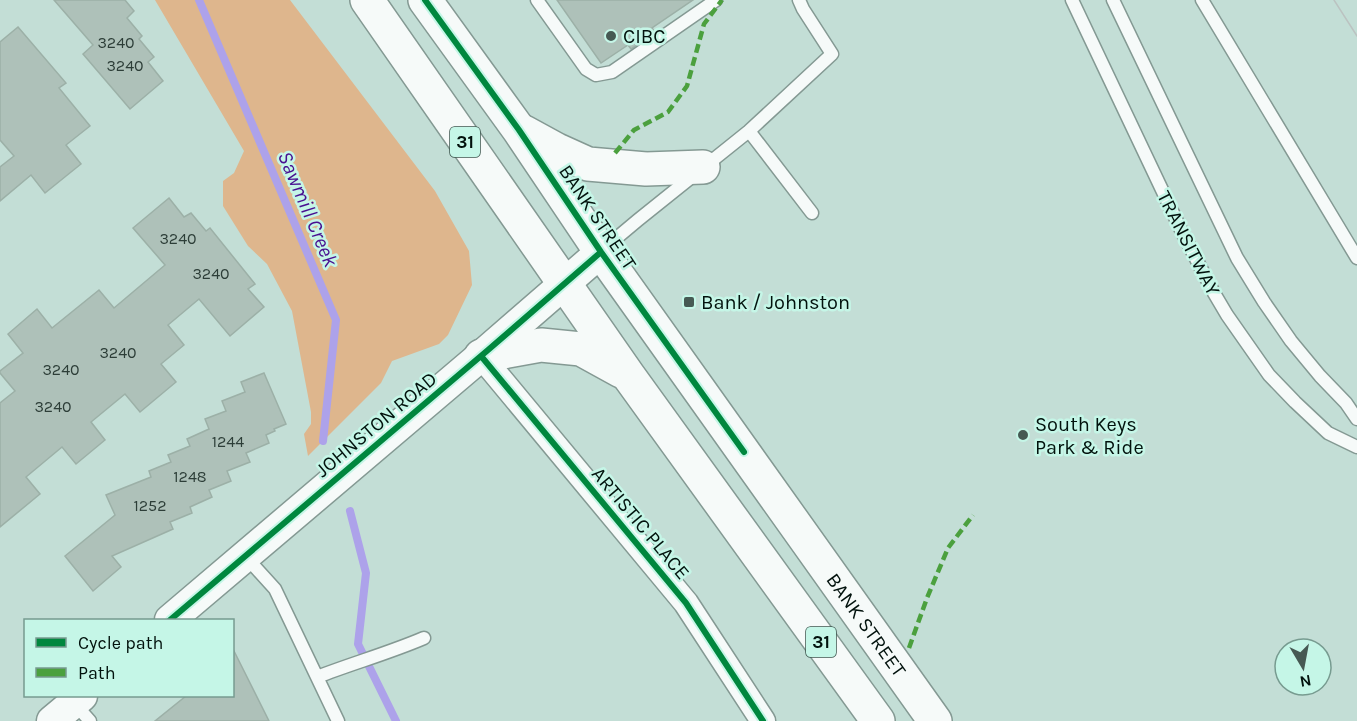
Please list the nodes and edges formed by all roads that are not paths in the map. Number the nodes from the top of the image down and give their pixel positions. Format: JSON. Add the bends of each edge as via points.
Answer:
{"nodes":[{"id":1,"x":367,"y":0,"type":"edge"},
{"id":2,"x":425,"y":0,"type":"edge"},
{"id":3,"x":537,"y":0,"type":"edge"},
{"id":4,"x":716,"y":0,"type":"edge"},
{"id":5,"x":799,"y":0,"type":"edge"},
{"id":6,"x":1072,"y":0,"type":"edge"},
{"id":7,"x":1113,"y":0,"type":"edge"},
{"id":8,"x":1202,"y":0,"type":"edge"},
{"id":9,"x":519,"y":130,"type":"junction"},
{"id":10,"x":749,"y":130,"type":"junction"},
{"id":11,"x":703,"y":167,"type":"junction"},
{"id":12,"x":812,"y":213,"type":"dead end"},
{"id":13,"x":601,"y":252,"type":"junction"},
{"id":14,"x":1357,"y":258,"type":"edge"},
{"id":15,"x":564,"y":284,"type":"junction"},
{"id":16,"x":481,"y":356,"type":"junction"},
{"id":17,"x":628,"y":375,"type":"junction"},
{"id":18,"x":1357,"y":419,"type":"edge"},
{"id":19,"x":1357,"y":447,"type":"edge"},
{"id":20,"x":246,"y":556,"type":"junction"},
{"id":21,"x":172,"y":619,"type":"edge"},
{"id":22,"x":424,"y":638,"type":"dead end"},
{"id":23,"x":318,"y":677,"type":"junction"},
{"id":24,"x":338,"y":721,"type":"edge"},
{"id":25,"x":762,"y":721,"type":"edge"},
{"id":26,"x":878,"y":721,"type":"edge"},
{"id":27,"x":935,"y":721,"type":"edge"}],
"edges":[{"from":1,"to":15,"type":"main road","number":"31"},
{"from":2,"to":9,"type":"main road","name":"BANK STREET","number":"31"},
{"from":3,"to":4,"type":"lane","via":[[586,69],[596,75],[612,72]]},
{"from":5,"to":10,"type":"lane","via":[[832,54]]},
{"from":6,"to":19,"type":"lane","name":"TRANSITWAY","via":[[1182,232],[1227,315],[1269,375],[1295,402],[1328,433]]},
{"from":7,"to":18,"type":"lane","name":"TRANSITWAY","via":[[1250,280],[1291,341]]},
{"from":8,"to":14,"type":"lane"},
{"from":9,"to":11,"type":"main road","via":[[588,164],[646,169]]},
{"from":9,"to":13,"type":"main road","name":"BANK STREET","number":"31"},
{"from":10,"to":11,"type":"lane"},
{"from":10,"to":12,"type":"lane"},
{"from":11,"to":13,"type":"lane"},
{"from":13,"to":15,"type":"street","name":"JOHNSTON ROAD"},
{"from":13,"to":27,"type":"main road","name":"BANK STREET","number":"31"},
{"from":15,"to":16,"type":"street","name":"JOHNSTON ROAD"},
{"from":15,"to":17,"type":"main road","number":"31"},
{"from":16,"to":17,"type":"main road","via":[[541,345],[581,349]]},
{"from":16,"to":20,"type":"street","name":"JOHNSTON ROAD"},
{"from":16,"to":25,"type":"street","name":"ARTISTIC PLACE","via":[[686,603]]},
{"from":17,"to":26,"type":"main road","number":"31"},
{"from":20,"to":21,"type":"street","name":"JOHNSTON ROAD"},
{"from":20,"to":23,"type":"lane","via":[[275,589]]},
{"from":22,"to":23,"type":"lane"},
{"from":23,"to":24,"type":"lane"}]}
